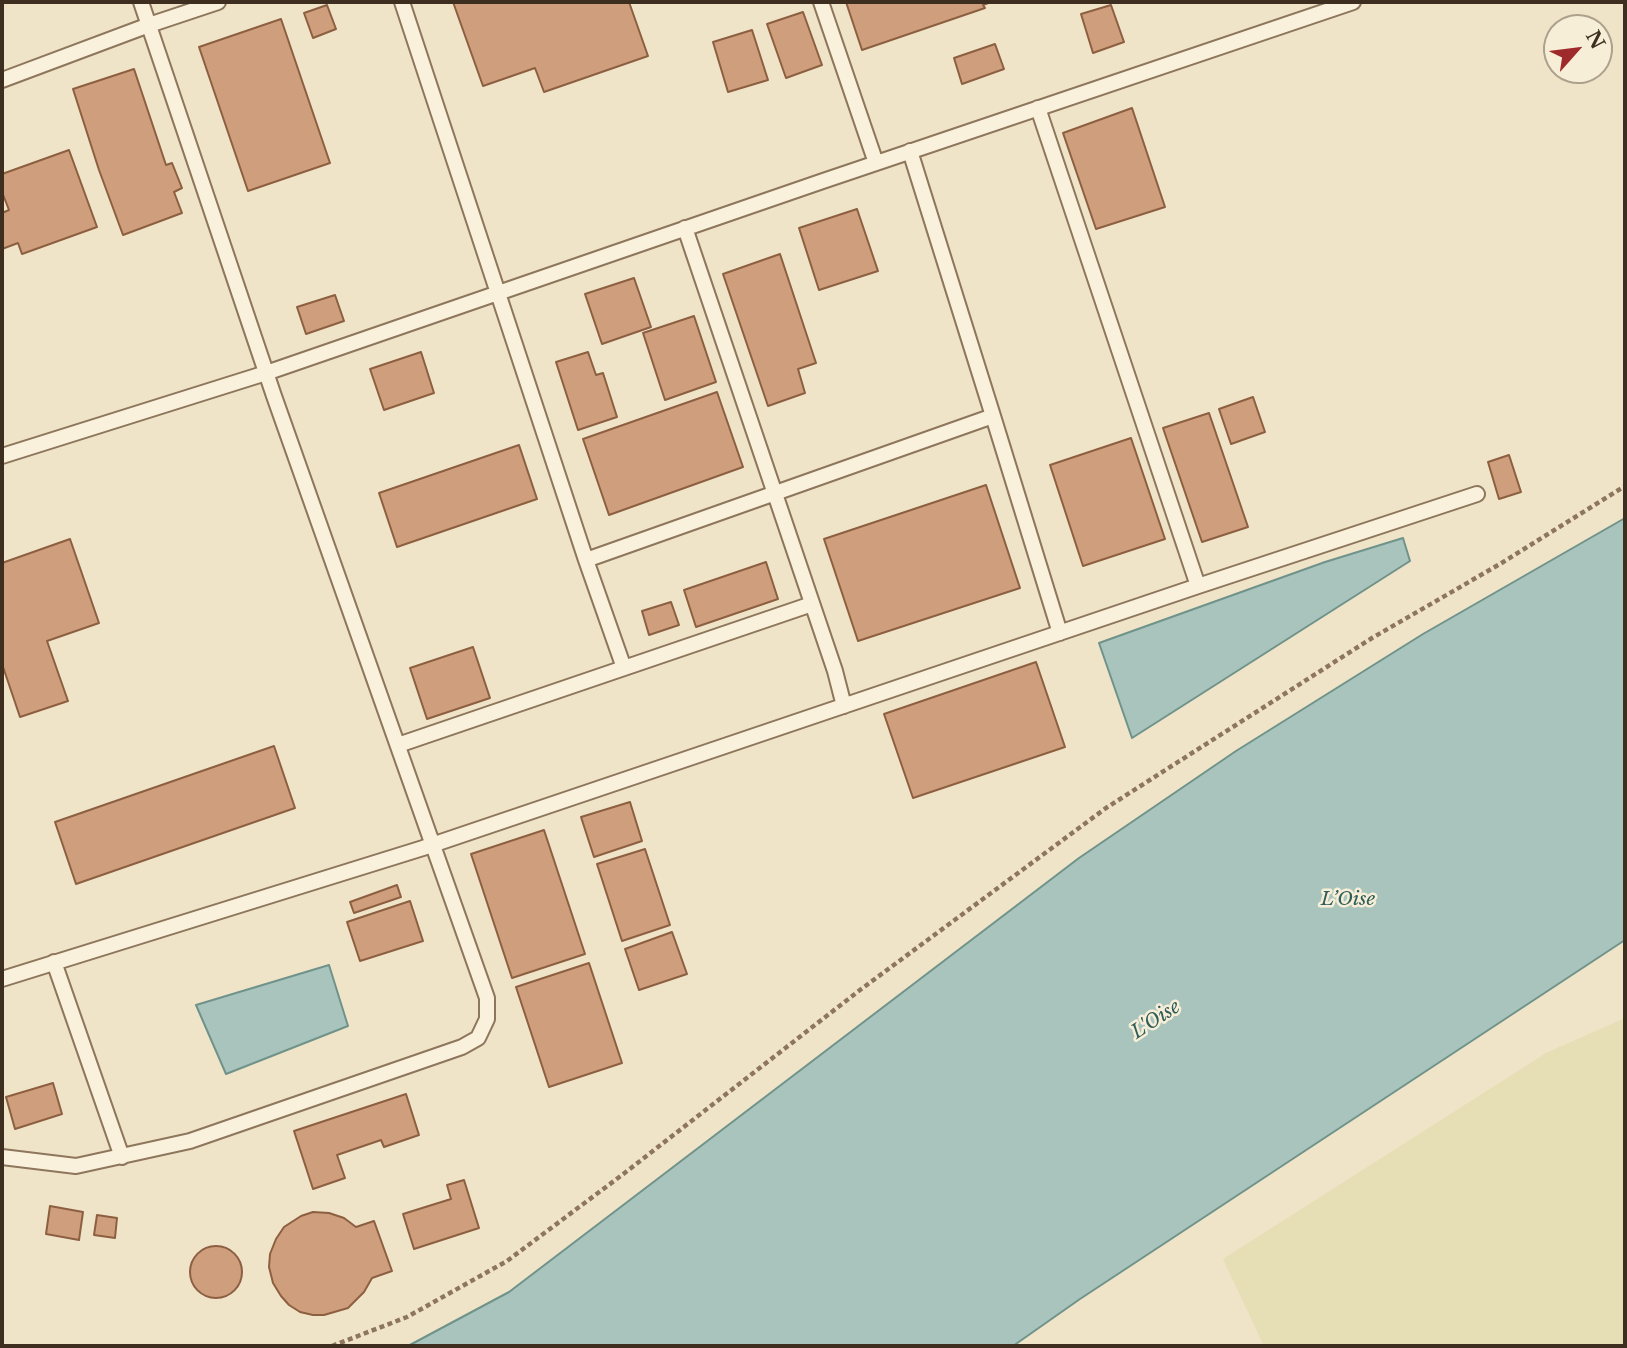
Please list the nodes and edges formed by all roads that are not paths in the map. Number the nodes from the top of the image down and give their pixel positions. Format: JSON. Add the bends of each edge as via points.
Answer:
{"nodes":[{"id":1,"x":141,"y":2,"type":"edge"},
{"id":2,"x":218,"y":2,"type":"edge"},
{"id":3,"x":402,"y":2,"type":"edge"},
{"id":4,"x":821,"y":2,"type":"edge"},
{"id":5,"x":1353,"y":2,"type":"edge"},
{"id":6,"x":149,"y":25,"type":"junction"},
{"id":7,"x":2,"y":80,"type":"edge"},
{"id":8,"x":1038,"y":108,"type":"junction"},
{"id":9,"x":911,"y":151,"type":"junction"},
{"id":10,"x":876,"y":163,"type":"junction"},
{"id":11,"x":685,"y":228,"type":"junction"},
{"id":12,"x":498,"y":293,"type":"junction"},
{"id":13,"x":267,"y":373,"type":"junction"},
{"id":14,"x":993,"y":416,"type":"junction"},
{"id":15,"x":2,"y":456,"type":"edge"},
{"id":16,"x":775,"y":493,"type":"junction"},
{"id":17,"x":1477,"y":494,"type":"dead end"},
{"id":18,"x":586,"y":560,"type":"junction"},
{"id":19,"x":1198,"y":586,"type":"junction"},
{"id":20,"x":812,"y":604,"type":"junction"},
{"id":21,"x":1060,"y":633,"type":"junction"},
{"id":22,"x":624,"y":668,"type":"junction"},
{"id":23,"x":844,"y":706,"type":"junction"},
{"id":24,"x":398,"y":745,"type":"junction"},
{"id":25,"x":434,"y":845,"type":"junction"},
{"id":26,"x":54,"y":962,"type":"junction"},
{"id":27,"x":2,"y":979,"type":"edge"},
{"id":28,"x":2,"y":1157,"type":"edge"},
{"id":29,"x":122,"y":1157,"type":"junction"}],
"edges":[{"from":1,"to":6,"type":"lane"},
{"from":2,"to":6,"type":"lane"},
{"from":3,"to":12,"type":"lane"},
{"from":4,"to":10,"type":"lane"},
{"from":5,"to":8,"type":"lane"},
{"from":6,"to":7,"type":"lane"},
{"from":6,"to":13,"type":"lane"},
{"from":8,"to":9,"type":"lane"},
{"from":8,"to":19,"type":"lane"},
{"from":9,"to":10,"type":"lane"},
{"from":9,"to":14,"type":"lane"},
{"from":10,"to":11,"type":"lane"},
{"from":11,"to":12,"type":"lane"},
{"from":11,"to":16,"type":"lane"},
{"from":12,"to":13,"type":"lane"},
{"from":12,"to":18,"type":"lane"},
{"from":13,"to":15,"type":"lane"},
{"from":13,"to":24,"type":"lane"},
{"from":14,"to":16,"type":"lane"},
{"from":14,"to":21,"type":"lane"},
{"from":16,"to":18,"type":"lane"},
{"from":16,"to":20,"type":"lane"},
{"from":17,"to":19,"type":"lane"},
{"from":18,"to":22,"type":"lane"},
{"from":19,"to":21,"type":"lane"},
{"from":20,"to":22,"type":"lane"},
{"from":20,"to":23,"type":"lane"},
{"from":21,"to":23,"type":"lane"},
{"from":22,"to":24,"type":"lane"},
{"from":23,"to":25,"type":"lane"},
{"from":24,"to":25,"type":"lane"},
{"from":25,"to":26,"type":"lane"},
{"from":25,"to":29,"type":"lane","via":[[488,998],[487,1019],[478,1038],[190,1142]]},
{"from":26,"to":27,"type":"lane"},
{"from":26,"to":29,"type":"lane"},
{"from":28,"to":29,"type":"lane","via":[[76,1166]]}]}
